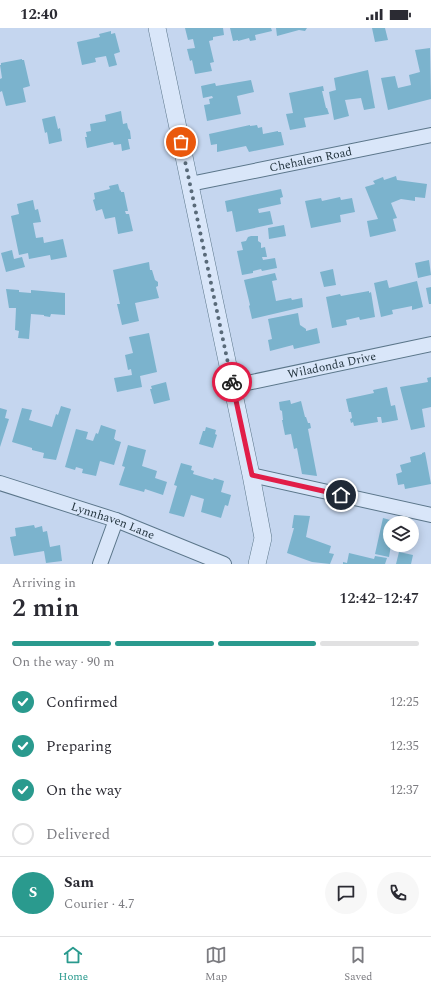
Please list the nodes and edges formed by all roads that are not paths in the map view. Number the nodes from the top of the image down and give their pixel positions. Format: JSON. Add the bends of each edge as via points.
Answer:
{"nodes":[{"id":1,"x":156,"y":28,"type":"edge"},
{"id":2,"x":431,"y":136,"type":"edge"},
{"id":3,"x":190,"y":184,"type":"junction"},
{"id":4,"x":431,"y":344,"type":"edge"},
{"id":5,"x":233,"y":386,"type":"junction"},
{"id":6,"x":252,"y":475,"type":"junction"},
{"id":7,"x":0,"y":483,"type":"edge"},
{"id":8,"x":431,"y":515,"type":"edge"},
{"id":9,"x":116,"y":520,"type":"junction"},
{"id":10,"x":100,"y":564,"type":"edge"},
{"id":11,"x":224,"y":564,"type":"edge"},
{"id":12,"x":257,"y":564,"type":"edge"}],
"edges":[{"from":1,"to":3,"type":"street"},
{"from":2,"to":3,"type":"street","name":"Chehalem Road"},
{"from":3,"to":5,"type":"street"},
{"from":4,"to":5,"type":"street","name":"Wiladonda Drive"},
{"from":5,"to":6,"type":"street"},
{"from":6,"to":8,"type":"street"},
{"from":6,"to":12,"type":"street","via":[[263,538]]},
{"from":7,"to":9,"type":"street","name":"Lynnhaven Lane"},
{"from":9,"to":10,"type":"street"},
{"from":9,"to":11,"type":"street","name":"Lynnhaven Lane"}]}
